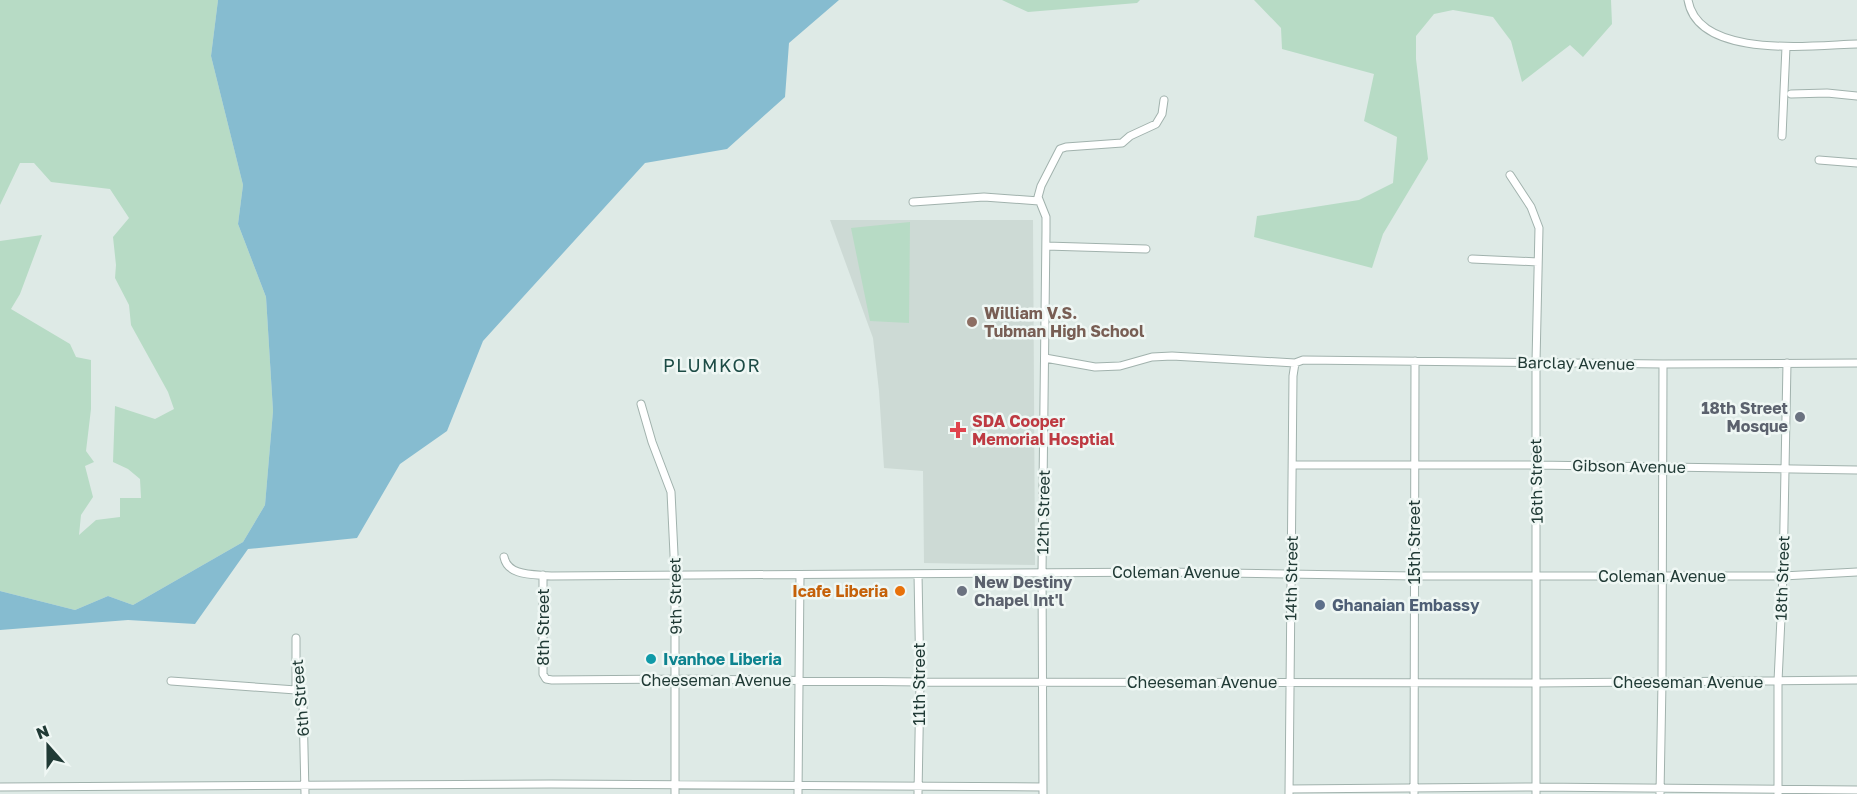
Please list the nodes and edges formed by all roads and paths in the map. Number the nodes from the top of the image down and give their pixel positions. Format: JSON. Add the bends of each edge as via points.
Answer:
{"nodes":[{"id":1,"x":1688,"y":0,"type":"edge"},
{"id":2,"x":1857,"y":44,"type":"edge"},
{"id":3,"x":1786,"y":47,"type":"junction"},
{"id":4,"x":1791,"y":94,"type":"dead end"},
{"id":5,"x":1857,"y":96,"type":"edge"},
{"id":6,"x":1164,"y":100,"type":"dead end"},
{"id":7,"x":1782,"y":136,"type":"dead end"},
{"id":8,"x":1819,"y":160,"type":"dead end"},
{"id":9,"x":1857,"y":163,"type":"edge"},
{"id":10,"x":1510,"y":175,"type":"dead end"},
{"id":11,"x":1039,"y":201,"type":"junction"},
{"id":12,"x":913,"y":202,"type":"dead end"},
{"id":13,"x":1046,"y":246,"type":"junction"},
{"id":14,"x":1146,"y":249,"type":"dead end"},
{"id":15,"x":1472,"y":260,"type":"dead end"},
{"id":16,"x":1538,"y":262,"type":"junction"},
{"id":17,"x":1045,"y":358,"type":"junction"},
{"id":18,"x":1415,"y":361,"type":"junction"},
{"id":19,"x":1536,"y":362,"type":"junction"},
{"id":20,"x":1295,"y":363,"type":"junction"},
{"id":21,"x":1787,"y":363,"type":"junction"},
{"id":22,"x":1857,"y":363,"type":"edge"},
{"id":23,"x":1663,"y":364,"type":"junction"},
{"id":24,"x":641,"y":404,"type":"dead end"},
{"id":25,"x":1293,"y":465,"type":"junction"},
{"id":26,"x":1414,"y":465,"type":"junction"},
{"id":27,"x":1536,"y":465,"type":"junction"},
{"id":28,"x":1664,"y":467,"type":"junction"},
{"id":29,"x":1785,"y":468,"type":"junction"},
{"id":30,"x":1857,"y":470,"type":"edge"},
{"id":31,"x":504,"y":556,"type":"dead end"},
{"id":32,"x":1857,"y":572,"type":"edge"},
{"id":33,"x":1042,"y":573,"type":"junction"},
{"id":34,"x":1291,"y":573,"type":"junction"},
{"id":35,"x":918,"y":574,"type":"junction"},
{"id":36,"x":543,"y":575,"type":"junction"},
{"id":37,"x":675,"y":575,"type":"junction"},
{"id":38,"x":800,"y":575,"type":"junction"},
{"id":39,"x":1536,"y":575,"type":"junction"},
{"id":40,"x":1414,"y":576,"type":"junction"},
{"id":41,"x":1662,"y":576,"type":"junction"},
{"id":42,"x":1783,"y":576,"type":"junction"},
{"id":43,"x":296,"y":638,"type":"dead end"},
{"id":44,"x":546,"y":679,"type":"joint"},
{"id":45,"x":676,"y":679,"type":"junction"},
{"id":46,"x":799,"y":680,"type":"junction"},
{"id":47,"x":1857,"y":680,"type":"edge"},
{"id":48,"x":171,"y":681,"type":"dead end"},
{"id":49,"x":1042,"y":681,"type":"junction"},
{"id":50,"x":1778,"y":681,"type":"junction"},
{"id":51,"x":920,"y":682,"type":"junction"},
{"id":52,"x":1291,"y":682,"type":"junction"},
{"id":53,"x":1662,"y":682,"type":"junction"},
{"id":54,"x":1414,"y":683,"type":"junction"},
{"id":55,"x":1536,"y":683,"type":"junction"},
{"id":56,"x":296,"y":690,"type":"junction"},
{"id":57,"x":675,"y":785,"type":"junction"},
{"id":58,"x":0,"y":787,"type":"edge"},
{"id":59,"x":305,"y":790,"type":"edge"},
{"id":60,"x":798,"y":790,"type":"edge"},
{"id":61,"x":919,"y":790,"type":"edge"},
{"id":62,"x":1043,"y":790,"type":"edge"},
{"id":63,"x":1536,"y":790,"type":"edge"},
{"id":64,"x":1857,"y":790,"type":"edge"},
{"id":65,"x":1380,"y":791,"type":"edge"},
{"id":66,"x":1414,"y":791,"type":"edge"},
{"id":67,"x":1660,"y":791,"type":"edge"},
{"id":68,"x":1289,"y":792,"type":"edge"},
{"id":69,"x":1778,"y":792,"type":"edge"},
{"id":70,"x":675,"y":794,"type":"edge"}],
"edges":[{"from":1,"to":3,"type":"street","via":[[1699,24],[1728,39]]},
{"from":2,"to":3,"type":"street"},
{"from":3,"to":7,"type":"street"},
{"from":4,"to":5,"type":"street"},
{"from":6,"to":11,"type":"street","via":[[1156,124],[1122,143],[1060,149],[1041,186]]},
{"from":8,"to":9,"type":"street"},
{"from":10,"to":16,"type":"street","name":"16th Street","via":[[1531,207],[1539,228]]},
{"from":11,"to":12,"type":"street","via":[[984,197]]},
{"from":11,"to":13,"type":"street","name":"12th Street","via":[[1046,217]]},
{"from":13,"to":14,"type":"street"},
{"from":13,"to":17,"type":"street","name":"12th Street"},
{"from":15,"to":16,"type":"street"},
{"from":16,"to":19,"type":"street","name":"16th Street"},
{"from":17,"to":20,"type":"street","name":"Barclay Avenue","via":[[1095,367],[1172,356]]},
{"from":17,"to":33,"type":"street","name":"12th Street"},
{"from":18,"to":19,"type":"street","name":"Barclay Avenue"},
{"from":18,"to":20,"type":"street","name":"Barclay Avenue"},
{"from":18,"to":26,"type":"street","name":"15th Street"},
{"from":19,"to":23,"type":"street","name":"Barclay Avenue"},
{"from":19,"to":27,"type":"street","name":"16th Street"},
{"from":20,"to":25,"type":"street","name":"14th Street"},
{"from":21,"to":22,"type":"street","name":"Barclay Avenue"},
{"from":21,"to":23,"type":"street","name":"Barclay Avenue"},
{"from":21,"to":29,"type":"street","name":"18th Street"},
{"from":23,"to":28,"type":"street"},
{"from":24,"to":37,"type":"street","name":"9th Street","via":[[671,492]]},
{"from":25,"to":26,"type":"street","name":"Gibson Avenue"},
{"from":25,"to":34,"type":"street","name":"14th Street"},
{"from":26,"to":27,"type":"street","name":"Gibson Avenue"},
{"from":26,"to":40,"type":"street","name":"15th Street"},
{"from":27,"to":28,"type":"street","name":"Gibson Avenue"},
{"from":27,"to":39,"type":"street","name":"16th Street"},
{"from":28,"to":29,"type":"street","name":"Gibson Avenue"},
{"from":28,"to":41,"type":"street"},
{"from":29,"to":30,"type":"street","name":"Gibson Avenue"},
{"from":29,"to":42,"type":"street","name":"18th Street"},
{"from":31,"to":36,"type":"street","name":"Coleman Avenue","via":[[514,571]]},
{"from":32,"to":42,"type":"street","name":"Coleman Avenue"},
{"from":33,"to":34,"type":"street","name":"Coleman Avenue"},
{"from":33,"to":35,"type":"street","name":"Coleman Avenue"},
{"from":33,"to":49,"type":"street","name":"12th Street"},
{"from":34,"to":40,"type":"street","name":"Coleman Avenue"},
{"from":34,"to":52,"type":"street","name":"14th Street"},
{"from":35,"to":38,"type":"street","name":"Coleman Avenue"},
{"from":35,"to":51,"type":"street","name":"11th Street"},
{"from":36,"to":37,"type":"street","name":"Coleman Avenue"},
{"from":36,"to":44,"type":"street","name":"8th Street"},
{"from":37,"to":38,"type":"street","name":"Coleman Avenue"},
{"from":37,"to":45,"type":"street","name":"9th Street"},
{"from":38,"to":46,"type":"street"},
{"from":39,"to":40,"type":"street","name":"Coleman Avenue"},
{"from":39,"to":41,"type":"street","name":"Coleman Avenue"},
{"from":39,"to":55,"type":"street","name":"16th Street"},
{"from":40,"to":54,"type":"street","name":"15th Street"},
{"from":41,"to":42,"type":"street","name":"Coleman Avenue"},
{"from":41,"to":53,"type":"street"},
{"from":42,"to":50,"type":"street","name":"18th Street"},
{"from":43,"to":56,"type":"street","name":"6th Street"},
{"from":44,"to":45,"type":"street","name":"Cheeseman Avenue"},
{"from":45,"to":46,"type":"street","name":"Cheeseman Avenue"},
{"from":45,"to":57,"type":"street","name":"9th Street"},
{"from":46,"to":51,"type":"street","name":"Cheeseman Avenue"},
{"from":46,"to":60,"type":"street"},
{"from":47,"to":50,"type":"street","name":"Cheeseman Avenue"},
{"from":48,"to":56,"type":"street"},
{"from":49,"to":51,"type":"street","name":"Cheeseman Avenue"},
{"from":49,"to":52,"type":"street","name":"Cheeseman Avenue"},
{"from":49,"to":62,"type":"street","name":"12th Street"},
{"from":50,"to":53,"type":"street","name":"Cheeseman Avenue"},
{"from":50,"to":69,"type":"street","name":"18th Street"},
{"from":51,"to":61,"type":"street","name":"11th Street"},
{"from":52,"to":54,"type":"street","name":"Cheeseman Avenue"},
{"from":52,"to":68,"type":"street","name":"14th Street"},
{"from":53,"to":55,"type":"street","name":"Cheeseman Avenue"},
{"from":53,"to":67,"type":"street"},
{"from":54,"to":55,"type":"street","name":"Cheeseman Avenue"},
{"from":54,"to":66,"type":"street","name":"15th Street"},
{"from":55,"to":63,"type":"street","name":"16th Street"},
{"from":56,"to":59,"type":"street","name":"6th Street","via":[[303,704]]},
{"from":57,"to":59,"type":"street"},
{"from":57,"to":60,"type":"street"},
{"from":57,"to":70,"type":"street","name":"9th Street"},
{"from":58,"to":59,"type":"street"},
{"from":60,"to":61,"type":"street"},
{"from":61,"to":62,"type":"street"},
{"from":63,"to":66,"type":"street"},
{"from":63,"to":67,"type":"street"},
{"from":64,"to":69,"type":"street"},
{"from":65,"to":66,"type":"street"},
{"from":65,"to":68,"type":"street"},
{"from":67,"to":69,"type":"street"}]}
